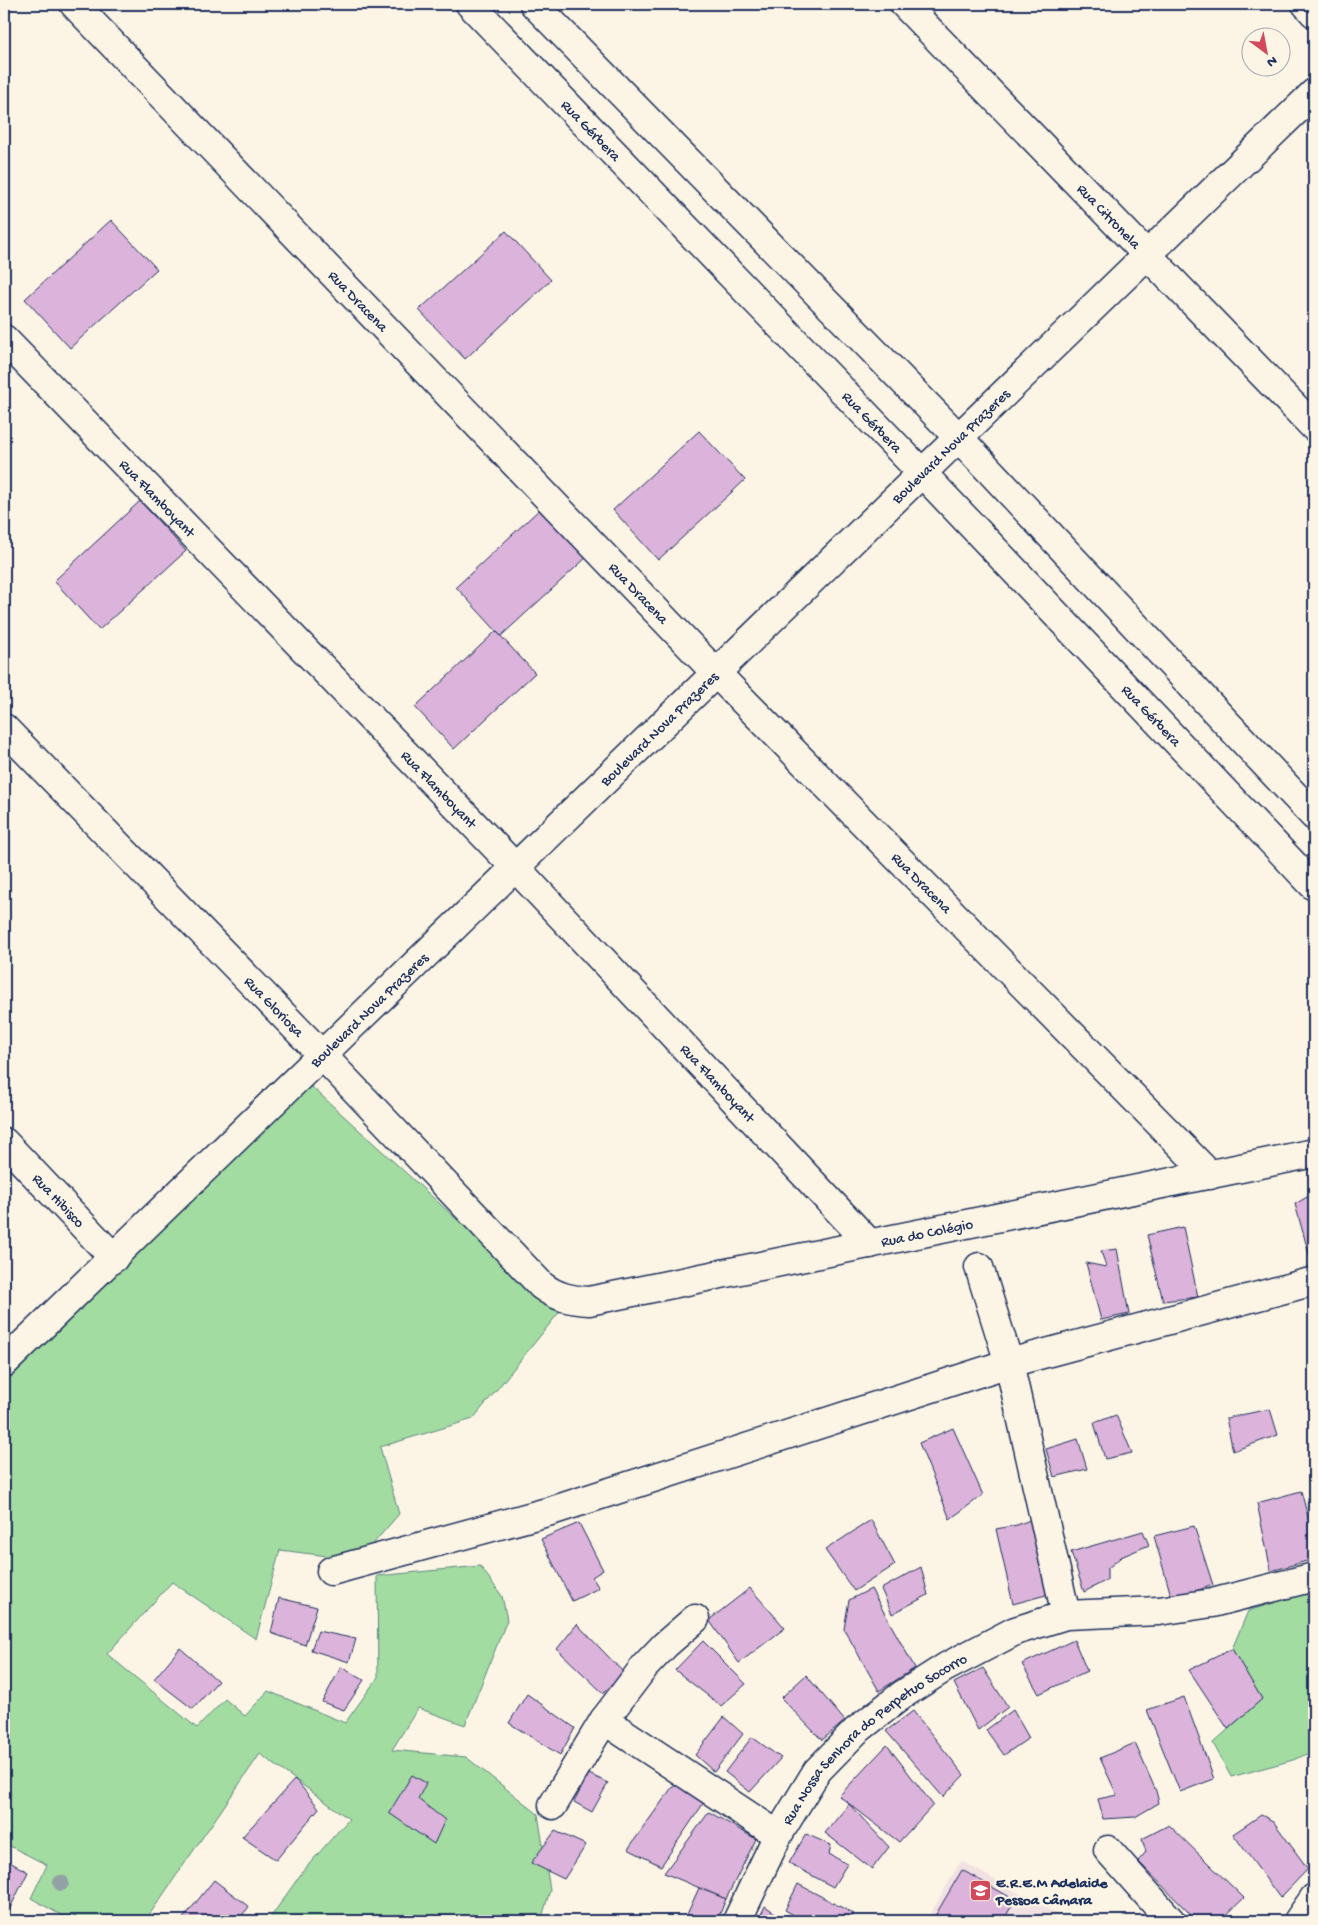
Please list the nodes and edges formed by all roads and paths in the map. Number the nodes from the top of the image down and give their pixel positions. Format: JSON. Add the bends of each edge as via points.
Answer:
{"nodes":[{"id":1,"x":74,"y":4,"type":"edge"},
{"id":2,"x":470,"y":4,"type":"edge"},
{"id":3,"x":534,"y":4,"type":"edge"},
{"id":4,"x":904,"y":4,"type":"edge"},
{"id":5,"x":1306,"y":4,"type":"edge"},
{"id":6,"x":1314,"y":13,"type":"edge"},
{"id":7,"x":1314,"y":94,"type":"edge"},
{"id":8,"x":1147,"y":256,"type":"junction"},
{"id":9,"x":4,"y":339,"type":"edge"},
{"id":10,"x":1314,"y":427,"type":"edge"},
{"id":11,"x":959,"y":438,"type":"junction"},
{"id":12,"x":922,"y":473,"type":"junction"},
{"id":13,"x":716,"y":673,"type":"junction"},
{"id":14,"x":4,"y":728,"type":"edge"},
{"id":15,"x":1314,"y":816,"type":"edge"},
{"id":16,"x":515,"y":867,"type":"junction"},
{"id":17,"x":1314,"y":886,"type":"edge"},
{"id":18,"x":321,"y":1054,"type":"junction"},
{"id":19,"x":4,"y":1142,"type":"edge"},
{"id":20,"x":1314,"y":1153,"type":"edge"},
{"id":21,"x":1210,"y":1175,"type":"junction"},
{"id":22,"x":870,"y":1244,"type":"junction"},
{"id":23,"x":114,"y":1258,"type":"junction"},
{"id":24,"x":980,"y":1267,"type":"dead end"},
{"id":25,"x":1314,"y":1281,"type":"edge"},
{"id":26,"x":542,"y":1286,"type":"joint"},
{"id":27,"x":1009,"y":1363,"type":"junction"},
{"id":28,"x":4,"y":1364,"type":"edge"},
{"id":29,"x":331,"y":1571,"type":"dead end"},
{"id":30,"x":1314,"y":1577,"type":"edge"},
{"id":31,"x":1066,"y":1615,"type":"junction"},
{"id":32,"x":695,"y":1619,"type":"dead end"},
{"id":33,"x":604,"y":1720,"type":"junction"},
{"id":34,"x":553,"y":1805,"type":"dead end"},
{"id":35,"x":778,"y":1835,"type":"junction"},
{"id":36,"x":1108,"y":1850,"type":"dead end"},
{"id":37,"x":1314,"y":1898,"type":"edge"},
{"id":38,"x":737,"y":1921,"type":"edge"},
{"id":39,"x":1171,"y":1921,"type":"edge"},
{"id":40,"x":1298,"y":1921,"type":"edge"}],
"edges":[{"from":1,"to":13,"type":"street","name":"Rua Dracena"},
{"from":2,"to":12,"type":"street","name":"Rua Gérbera"},
{"from":3,"to":11,"type":"street"},
{"from":4,"to":8,"type":"street","name":"Rua Citronela"},
{"from":5,"to":6,"type":"street"},
{"from":7,"to":8,"type":"street","name":"Boulevard Nova Prazeres"},
{"from":8,"to":10,"type":"street","name":"Rua Citronela"},
{"from":8,"to":11,"type":"street","name":"Boulevard Nova Prazeres"},
{"from":9,"to":16,"type":"street","name":"Rua Flamboyant"},
{"from":11,"to":12,"type":"street","name":"Boulevard Nova Prazeres"},
{"from":11,"to":15,"type":"street"},
{"from":12,"to":13,"type":"street","name":"Boulevard Nova Prazeres"},
{"from":12,"to":17,"type":"street","name":"Rua Gérbera"},
{"from":13,"to":16,"type":"street","name":"Boulevard Nova Prazeres"},
{"from":13,"to":21,"type":"street","name":"Rua Dracena"},
{"from":14,"to":18,"type":"street","name":"Rua Gloriosa"},
{"from":16,"to":18,"type":"street","name":"Boulevard Nova Prazeres"},
{"from":16,"to":22,"type":"street","name":"Rua Flamboyant"},
{"from":18,"to":23,"type":"street","name":"Boulevard Nova Prazeres"},
{"from":18,"to":26,"type":"street","name":"Rua Gloriosa"},
{"from":19,"to":23,"type":"street","name":"Rua Hibisco"},
{"from":20,"to":21,"type":"street","name":"Rua do Colégio"},
{"from":21,"to":22,"type":"street","name":"Rua do Colégio"},
{"from":22,"to":26,"type":"street","name":"Rua do Colégio","via":[[589,1301],[564,1298]]},
{"from":23,"to":28,"type":"street","name":"Boulevard Nova Prazeres"},
{"from":24,"to":27,"type":"street"},
{"from":25,"to":27,"type":"street"},
{"from":27,"to":29,"type":"street","via":[[551,1511]]},
{"from":27,"to":31,"type":"street"},
{"from":30,"to":31,"type":"street","name":"Rua Nossa Senhora do Perpetuo Socorro","via":[[1212,1603],[1168,1610]]},
{"from":31,"to":35,"type":"street","name":"Rua Nossa Senhora do Perpetuo Socorro","via":[[1015,1631],[946,1667],[902,1695],[856,1731],[817,1771]]},
{"from":32,"to":33,"type":"street","via":[[646,1666]]},
{"from":33,"to":34,"type":"street"},
{"from":33,"to":35,"type":"street"},
{"from":35,"to":38,"type":"street","name":"Rua Nossa Senhora do Perpetuo Socorro"},
{"from":36,"to":39,"type":"street"},
{"from":37,"to":40,"type":"street"}]}
